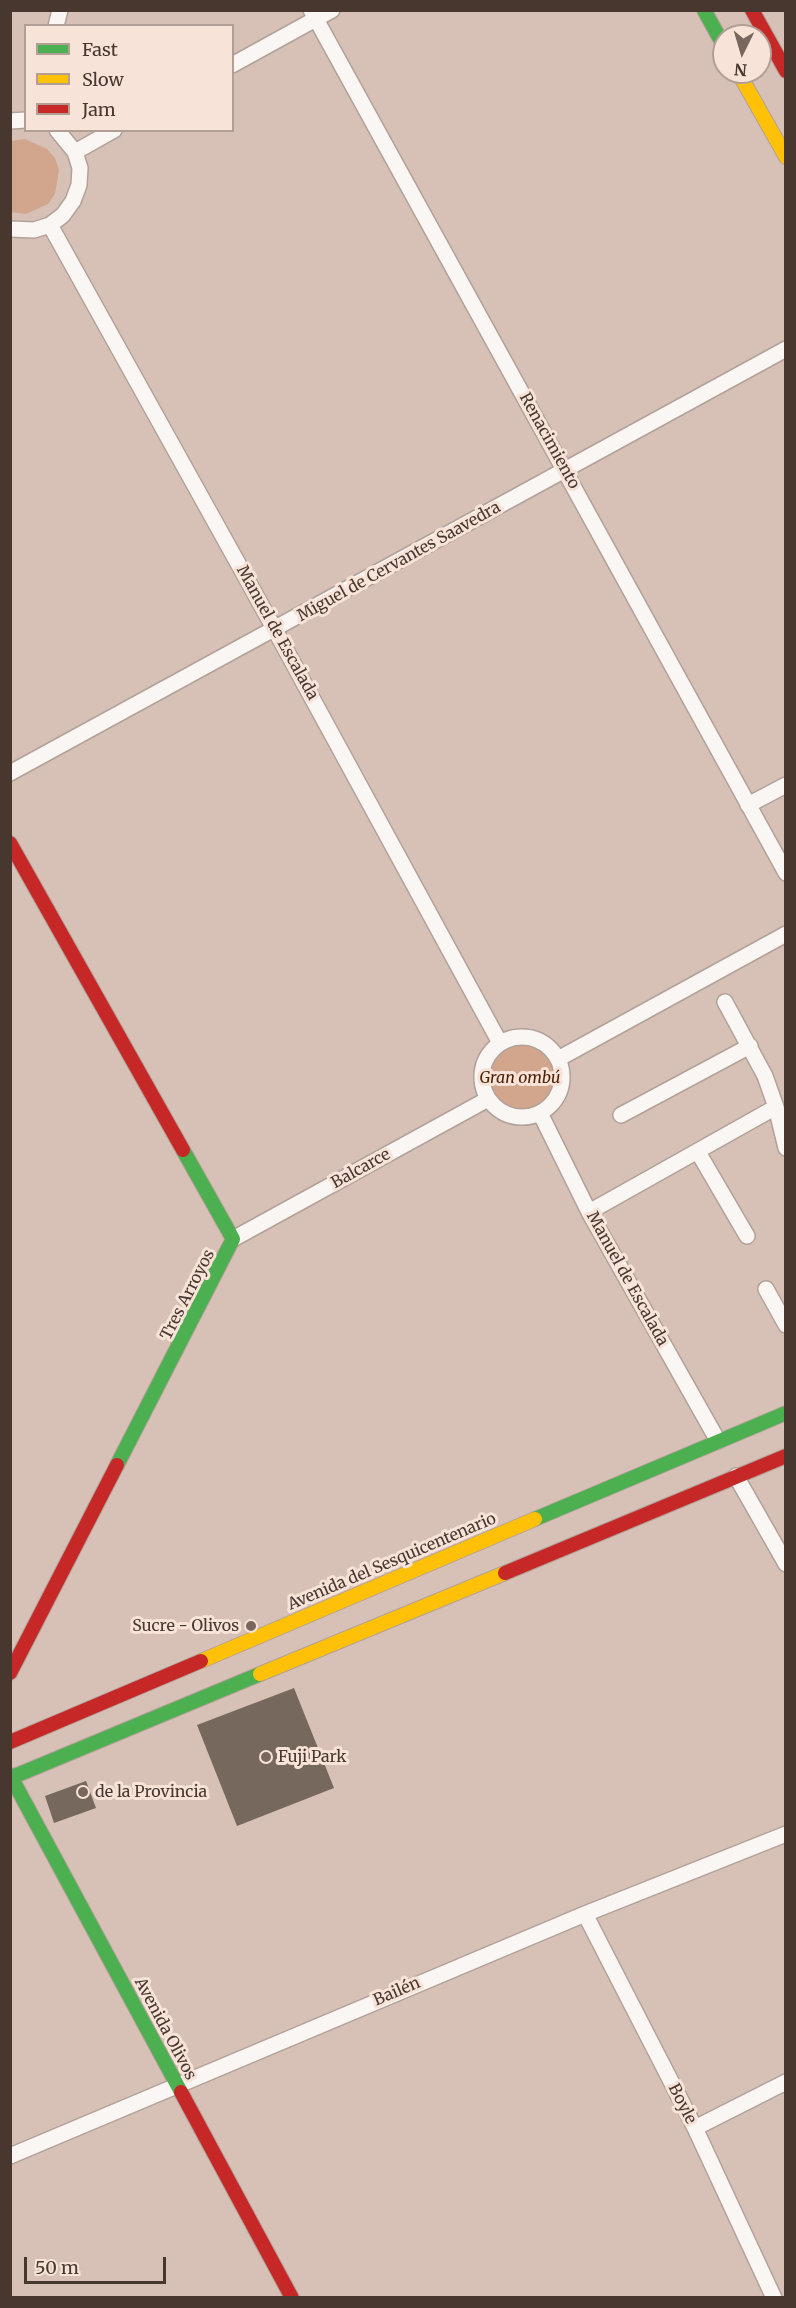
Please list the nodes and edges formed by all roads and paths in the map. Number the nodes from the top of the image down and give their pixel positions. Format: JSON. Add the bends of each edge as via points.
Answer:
{"nodes":[{"id":1,"x":332,"y":10,"type":"edge"},
{"id":2,"x":704,"y":10,"type":"edge"},
{"id":3,"x":752,"y":10,"type":"edge"},
{"id":4,"x":314,"y":15,"type":"edge"},
{"id":5,"x":712,"y":24,"type":"edge"},
{"id":6,"x":234,"y":64,"type":"edge"},
{"id":7,"x":786,"y":71,"type":"edge"},
{"id":8,"x":745,"y":84,"type":"edge"},
{"id":9,"x":59,"y":132,"type":"edge"},
{"id":10,"x":110,"y":132,"type":"edge"},
{"id":11,"x":75,"y":152,"type":"junction"},
{"id":12,"x":786,"y":158,"type":"edge"},
{"id":13,"x":50,"y":225,"type":"junction"},
{"id":14,"x":10,"y":229,"type":"edge"},
{"id":15,"x":786,"y":349,"type":"edge"},
{"id":16,"x":565,"y":471,"type":"junction"},
{"id":17,"x":275,"y":630,"type":"junction"},
{"id":18,"x":10,"y":773,"type":"edge"},
{"id":19,"x":786,"y":785,"type":"edge"},
{"id":20,"x":748,"y":805,"type":"junction"},
{"id":21,"x":10,"y":843,"type":"edge"},
{"id":22,"x":786,"y":873,"type":"edge"},
{"id":23,"x":786,"y":934,"type":"edge"},
{"id":24,"x":725,"y":1002,"type":"dead end"},
{"id":25,"x":500,"y":1043,"type":"junction"},
{"id":26,"x":750,"y":1046,"type":"junction"},
{"id":27,"x":558,"y":1059,"type":"junction"},
{"id":28,"x":488,"y":1100,"type":"junction"},
{"id":29,"x":776,"y":1107,"type":"junction"},
{"id":30,"x":540,"y":1113,"type":"junction"},
{"id":31,"x":621,"y":1115,"type":"dead end"},
{"id":32,"x":786,"y":1148,"type":"edge"},
{"id":33,"x":698,"y":1152,"type":"junction"},
{"id":34,"x":589,"y":1212,"type":"junction"},
{"id":35,"x":747,"y":1236,"type":"dead end"},
{"id":36,"x":233,"y":1239,"type":"junction"},
{"id":37,"x":766,"y":1288,"type":"dead end"},
{"id":38,"x":786,"y":1325,"type":"edge"},
{"id":39,"x":786,"y":1413,"type":"edge"},
{"id":40,"x":718,"y":1442,"type":"junction"},
{"id":41,"x":786,"y":1456,"type":"edge"},
{"id":42,"x":736,"y":1476,"type":"junction"},
{"id":43,"x":786,"y":1564,"type":"edge"},
{"id":44,"x":10,"y":1673,"type":"edge"},
{"id":45,"x":10,"y":1742,"type":"edge"},
{"id":46,"x":11,"y":1777,"type":"edge"},
{"id":47,"x":786,"y":1834,"type":"edge"},
{"id":48,"x":585,"y":1914,"type":"junction"},
{"id":49,"x":786,"y":2082,"type":"edge"},
{"id":50,"x":176,"y":2085,"type":"junction"},
{"id":51,"x":695,"y":2128,"type":"junction"},
{"id":52,"x":10,"y":2156,"type":"edge"},
{"id":53,"x":292,"y":2298,"type":"edge"},
{"id":54,"x":774,"y":2298,"type":"edge"}],
"edges":[{"from":1,"to":4,"type":"street"},
{"from":2,"to":5,"type":"street"},
{"from":3,"to":7,"type":"street"},
{"from":4,"to":6,"type":"street"},
{"from":4,"to":16,"type":"street","name":"Renacimiento"},
{"from":8,"to":12,"type":"street"},
{"from":9,"to":11,"type":"street"},
{"from":10,"to":11,"type":"street"},
{"from":11,"to":13,"type":"street","via":[[80,168],[79,186],[63,215]]},
{"from":13,"to":14,"type":"street","via":[[34,230]]},
{"from":13,"to":17,"type":"street","name":"Manuel de Escalada"},
{"from":15,"to":16,"type":"street","name":"Miguel de Cervantes Saavedra"},
{"from":16,"to":17,"type":"street","name":"Miguel de Cervantes Saavedra"},
{"from":16,"to":20,"type":"street","name":"Renacimiento"},
{"from":17,"to":18,"type":"street","name":"Miguel de Cervantes Saavedra"},
{"from":17,"to":25,"type":"street","name":"Manuel de Escalada"},
{"from":19,"to":20,"type":"street"},
{"from":20,"to":22,"type":"street","name":"Renacimiento"},
{"from":21,"to":36,"type":"street","name":"Tres Arroyos"},
{"from":23,"to":27,"type":"street"},
{"from":24,"to":26,"type":"street"},
{"from":25,"to":27,"type":"street","via":[[532,1038]]},
{"from":25,"to":28,"type":"street","via":[[484,1062],[481,1075]]},
{"from":26,"to":29,"type":"street"},
{"from":26,"to":31,"type":"street"},
{"from":27,"to":30,"type":"street","via":[[562,1071],[558,1095]]},
{"from":28,"to":30,"type":"street","via":[[517,1117]]},
{"from":28,"to":36,"type":"street","name":"Balcarce"},
{"from":29,"to":32,"type":"street"},
{"from":29,"to":33,"type":"street"},
{"from":30,"to":34,"type":"street","name":"Manuel de Escalada"},
{"from":33,"to":34,"type":"street"},
{"from":33,"to":35,"type":"street"},
{"from":34,"to":40,"type":"street","name":"Manuel de Escalada"},
{"from":36,"to":44,"type":"street","name":"Tres Arroyos"},
{"from":37,"to":38,"type":"street"},
{"from":39,"to":40,"type":"street","name":"Avenida del Sesquicentenario"},
{"from":40,"to":45,"type":"street","name":"Avenida del Sesquicentenario"},
{"from":41,"to":42,"type":"street"},
{"from":42,"to":43,"type":"street"},
{"from":42,"to":46,"type":"street"},
{"from":46,"to":50,"type":"street","name":"Avenida Olivos"},
{"from":47,"to":48,"type":"street","name":"Bailén"},
{"from":48,"to":50,"type":"street","name":"Bailén"},
{"from":48,"to":51,"type":"street","name":"Boyle"},
{"from":49,"to":51,"type":"street"},
{"from":50,"to":52,"type":"street","name":"Bailén"},
{"from":50,"to":53,"type":"street","name":"Avenida Olivos"},
{"from":51,"to":54,"type":"street","name":"Boyle"}]}
